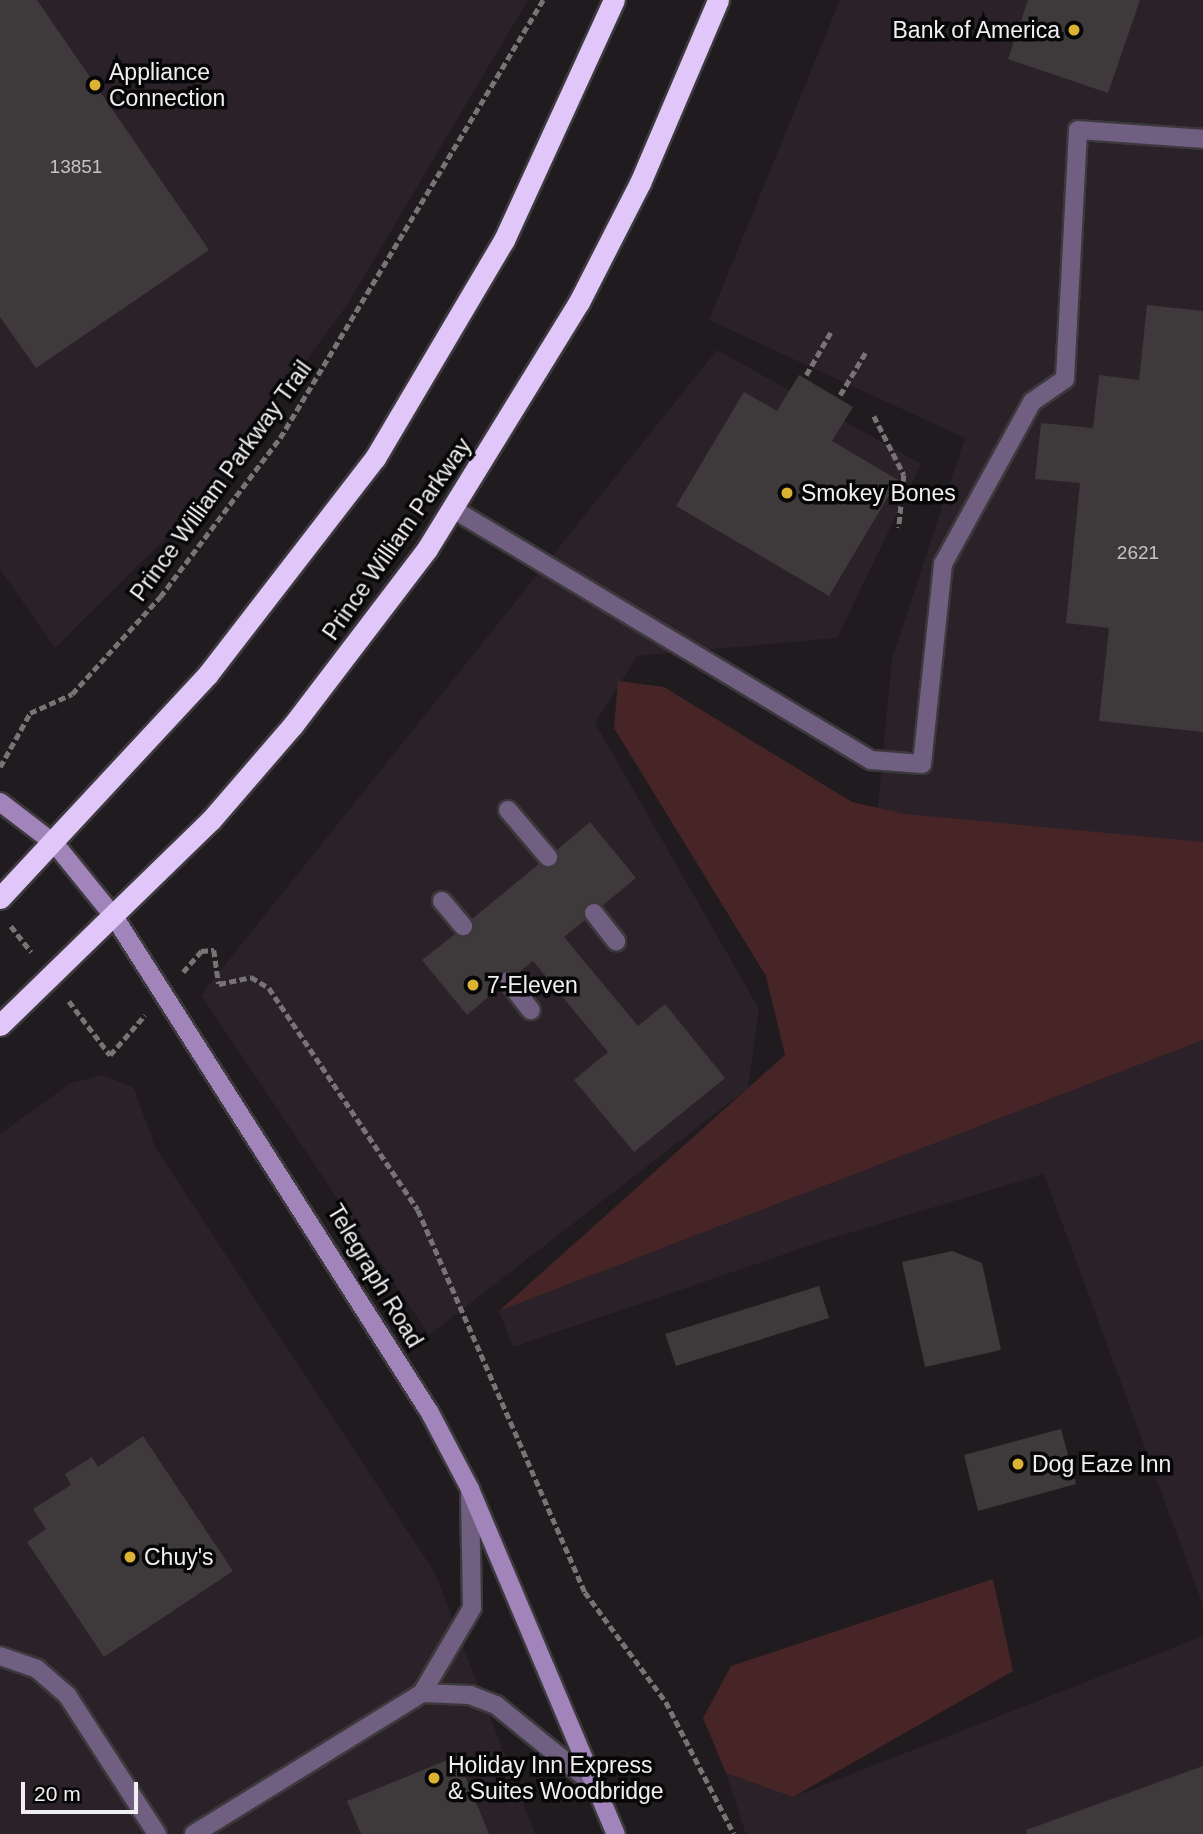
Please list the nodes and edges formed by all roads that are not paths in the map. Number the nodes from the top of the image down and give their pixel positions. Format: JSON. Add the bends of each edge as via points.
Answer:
{"nodes":[{"id":1,"x":614,"y":0,"type":"edge"},
{"id":2,"x":718,"y":0,"type":"edge"},
{"id":3,"x":1203,"y":139,"type":"edge"},
{"id":4,"x":453,"y":509,"type":"junction"},
{"id":5,"x":0,"y":802,"type":"edge"},
{"id":6,"x":508,"y":810,"type":"dead end"},
{"id":7,"x":55,"y":844,"type":"junction"},
{"id":8,"x":548,"y":857,"type":"dead end"},
{"id":9,"x":0,"y":898,"type":"edge"},
{"id":10,"x":442,"y":901,"type":"dead end"},
{"id":11,"x":594,"y":913,"type":"dead end"},
{"id":12,"x":115,"y":918,"type":"junction"},
{"id":13,"x":463,"y":926,"type":"dead end"},
{"id":14,"x":616,"y":941,"type":"dead end"},
{"id":15,"x":508,"y":981,"type":"dead end"},
{"id":16,"x":531,"y":1010,"type":"dead end"},
{"id":17,"x":0,"y":1025,"type":"edge"},
{"id":18,"x":470,"y":1489,"type":"junction"},
{"id":19,"x":0,"y":1656,"type":"edge"},
{"id":20,"x":422,"y":1693,"type":"junction"},
{"id":21,"x":597,"y":1787,"type":"junction"},
{"id":22,"x":157,"y":1834,"type":"edge"},
{"id":23,"x":194,"y":1834,"type":"edge"},
{"id":24,"x":616,"y":1834,"type":"edge"}],
"edges":[{"from":1,"to":7,"type":"highway","via":[[504,240],[375,458],[208,674]]},
{"from":2,"to":4,"type":"highway","name":"Prince William Parkway","via":[[640,183],[579,302]]},
{"from":3,"to":4,"type":"lane","via":[[1078,130],[1065,379],[1025,412],[943,564],[922,764],[871,760]]},
{"from":4,"to":12,"type":"highway","name":"Prince William Parkway","via":[[293,725]]},
{"from":5,"to":7,"type":"main road","name":"Telegraph Road"},
{"from":6,"to":8,"type":"lane"},
{"from":7,"to":9,"type":"highway"},
{"from":7,"to":12,"type":"main road","name":"Telegraph Road"},
{"from":10,"to":13,"type":"lane"},
{"from":11,"to":14,"type":"lane"},
{"from":12,"to":17,"type":"highway","name":"Prince William Parkway"},
{"from":12,"to":18,"type":"main road","name":"Telegraph Road","via":[[299,1200]]},
{"from":15,"to":16,"type":"lane"},
{"from":18,"to":20,"type":"lane","via":[[472,1608]]},
{"from":18,"to":21,"type":"main road","name":"Telegraph Road"},
{"from":19,"to":22,"type":"lane","via":[[37,1669],[67,1695]]},
{"from":20,"to":21,"type":"lane","via":[[462,1694],[496,1705]]},
{"from":20,"to":23,"type":"lane"},
{"from":21,"to":24,"type":"main road","name":"Telegraph Road"}]}
